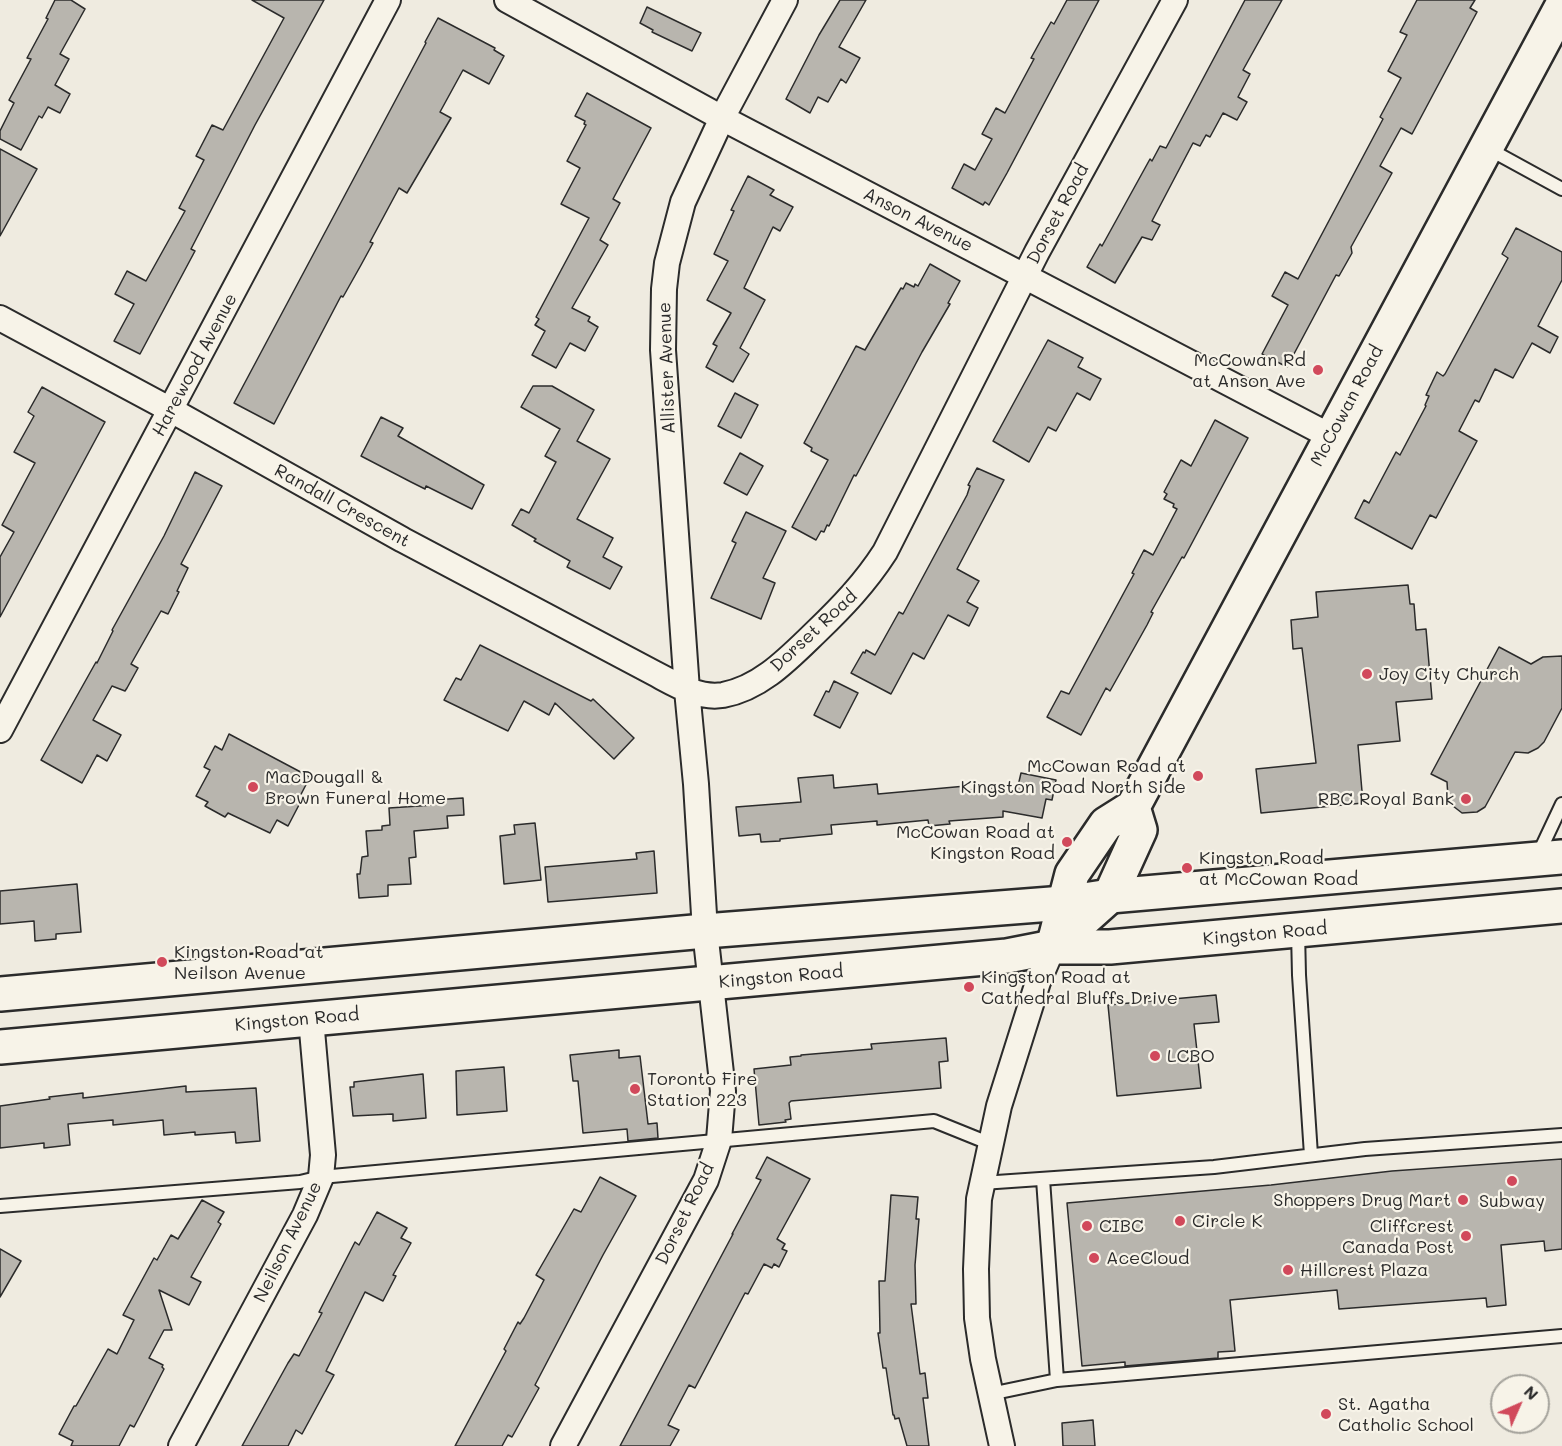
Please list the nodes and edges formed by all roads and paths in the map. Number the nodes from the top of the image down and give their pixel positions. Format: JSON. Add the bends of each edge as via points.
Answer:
{"nodes":[{"id":1,"x":388,"y":0,"type":"edge"},
{"id":2,"x":507,"y":0,"type":"edge"},
{"id":3,"x":785,"y":0,"type":"edge"},
{"id":4,"x":1175,"y":0,"type":"edge"},
{"id":5,"x":1562,"y":6,"type":"edge"},
{"id":6,"x":722,"y":118,"type":"junction"},
{"id":7,"x":1486,"y":148,"type":"junction"},
{"id":8,"x":1562,"y":189,"type":"edge"},
{"id":9,"x":1025,"y":276,"type":"junction"},
{"id":10,"x":0,"y":318,"type":"edge"},
{"id":11,"x":171,"y":410,"type":"junction"},
{"id":12,"x":1330,"y":436,"type":"junction"},
{"id":13,"x":687,"y":690,"type":"junction"},
{"id":14,"x":0,"y":730,"type":"edge"},
{"id":15,"x":1562,"y":804,"type":"edge"},
{"id":16,"x":1133,"y":807,"type":"junction"},
{"id":17,"x":1549,"y":858,"type":"edge"},
{"id":18,"x":1110,"y":896,"type":"junction"},
{"id":19,"x":1064,"y":903,"type":"junction"},
{"id":20,"x":1562,"y":906,"type":"edge"},
{"id":21,"x":705,"y":931,"type":"junction"},
{"id":22,"x":1298,"y":931,"type":"junction"},
{"id":23,"x":1053,"y":947,"type":"junction"},
{"id":24,"x":712,"y":983,"type":"junction"},
{"id":25,"x":0,"y":994,"type":"edge"},
{"id":26,"x":311,"y":1019,"type":"junction"},
{"id":27,"x":0,"y":1047,"type":"edge"},
{"id":28,"x":1562,"y":1135,"type":"edge"},
{"id":29,"x":719,"y":1140,"type":"junction"},
{"id":30,"x":991,"y":1144,"type":"junction"},
{"id":31,"x":1311,"y":1155,"type":"junction"},
{"id":32,"x":321,"y":1177,"type":"junction"},
{"id":33,"x":1043,"y":1179,"type":"junction"},
{"id":34,"x":982,"y":1183,"type":"junction"},
{"id":35,"x":0,"y":1206,"type":"edge"},
{"id":36,"x":1562,"y":1336,"type":"edge"},
{"id":37,"x":1057,"y":1380,"type":"junction"},
{"id":38,"x":990,"y":1394,"type":"junction"},
{"id":39,"x":181,"y":1446,"type":"edge"},
{"id":40,"x":563,"y":1446,"type":"edge"},
{"id":41,"x":1002,"y":1446,"type":"edge"}],
"edges":[{"from":1,"to":11,"type":"street","name":"Harewood Avenue"},
{"from":2,"to":6,"type":"street","name":"Anson Avenue"},
{"from":3,"to":6,"type":"street","name":"Allister Avenue"},
{"from":4,"to":9,"type":"street","name":"Dorset Road"},
{"from":5,"to":7,"type":"main road","name":"McCowan Road"},
{"from":6,"to":9,"type":"street","name":"Anson Avenue"},
{"from":6,"to":13,"type":"street","name":"Allister Avenue","via":[[682,202],[664,289],[663,350]]},
{"from":7,"to":8,"type":"lane"},
{"from":7,"to":12,"type":"main road","name":"McCowan Road"},
{"from":9,"to":12,"type":"street","name":"Anson Avenue"},
{"from":9,"to":13,"type":"street","name":"Dorset Road","via":[[870,576],[851,599],[764,677],[722,695]]},
{"from":10,"to":11,"type":"street","name":"Randall Crescent"},
{"from":11,"to":13,"type":"street","name":"Randall Crescent","via":[[403,540]]},
{"from":11,"to":14,"type":"street","name":"Harewood Avenue"},
{"from":12,"to":16,"type":"main road","name":"McCowan Road"},
{"from":13,"to":21,"type":"street","name":"Dorset Road"},
{"from":15,"to":17,"type":"lane"},
{"from":16,"to":18,"type":"main road","via":[[1140,830]]},
{"from":16,"to":19,"type":"main road","name":"McCowan Road","via":[[1106,824],[1072,874]]},
{"from":17,"to":18,"type":"main road"},
{"from":18,"to":19,"type":"main road"},
{"from":18,"to":23,"type":"main road"},
{"from":19,"to":21,"type":"main road"},
{"from":19,"to":23,"type":"main road","name":"McCowan Road"},
{"from":20,"to":22,"type":"main road","name":"Kingston Road"},
{"from":21,"to":24,"type":"street","name":"Dorset Road"},
{"from":21,"to":25,"type":"main road"},
{"from":22,"to":23,"type":"main road","name":"Kingston Road","via":[[1110,947]]},
{"from":22,"to":31,"type":"lane"},
{"from":23,"to":24,"type":"main road","name":"Kingston Road","via":[[1007,956]]},
{"from":23,"to":30,"type":"street","via":[[1038,982]]},
{"from":24,"to":26,"type":"main road","name":"Kingston Road"},
{"from":24,"to":29,"type":"street","name":"Dorset Road","via":[[723,1090]]},
{"from":26,"to":27,"type":"main road","name":"Kingston Road"},
{"from":26,"to":32,"type":"street","name":"Neilson Avenue","via":[[323,1155]]},
{"from":28,"to":31,"type":"lane"},
{"from":29,"to":30,"type":"lane","via":[[934,1121]]},
{"from":29,"to":32,"type":"lane"},
{"from":29,"to":40,"type":"street","name":"Dorset Road","via":[[706,1180]]},
{"from":30,"to":34,"type":"street"},
{"from":31,"to":33,"type":"lane","via":[[1214,1167]]},
{"from":32,"to":35,"type":"lane","via":[[300,1182]]},
{"from":32,"to":39,"type":"street","name":"Neilson Avenue","via":[[305,1215]]},
{"from":33,"to":34,"type":"lane"},
{"from":33,"to":37,"type":"lane"},
{"from":34,"to":38,"type":"street","via":[[977,1231],[977,1318]]},
{"from":36,"to":37,"type":"lane"},
{"from":37,"to":38,"type":"lane"},
{"from":38,"to":41,"type":"street"}]}
